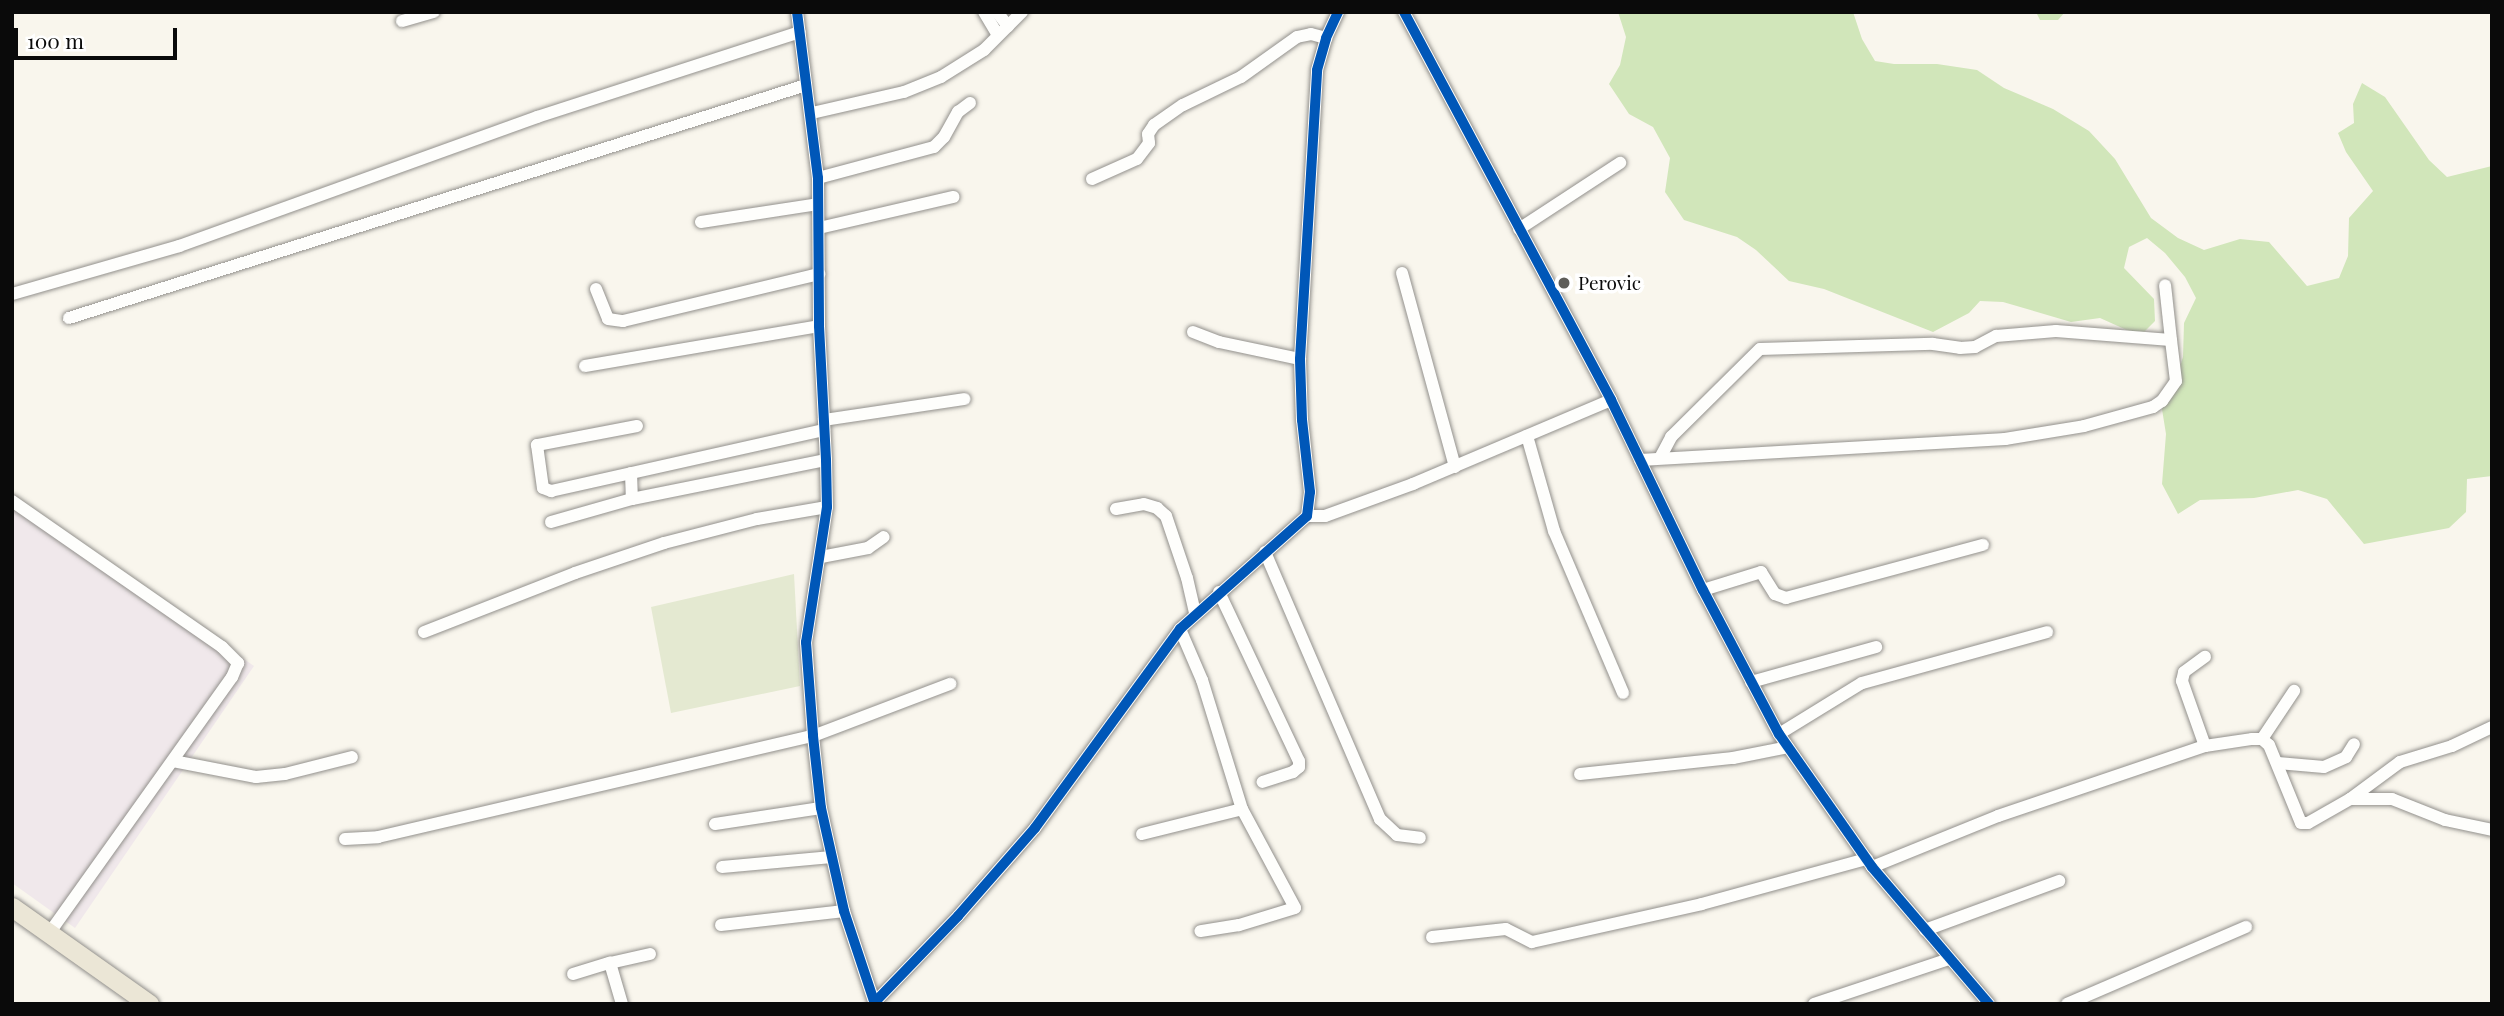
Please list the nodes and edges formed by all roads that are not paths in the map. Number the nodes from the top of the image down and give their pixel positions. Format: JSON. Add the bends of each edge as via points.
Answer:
{"nodes":[{"id":1,"x":434,"y":12,"type":"edge"},
{"id":2,"x":797,"y":12,"type":"edge"},
{"id":3,"x":984,"y":12,"type":"edge"},
{"id":4,"x":997,"y":12,"type":"edge"},
{"id":5,"x":1022,"y":12,"type":"edge"},
{"id":6,"x":1338,"y":12,"type":"edge"},
{"id":7,"x":1404,"y":12,"type":"edge"},
{"id":8,"x":402,"y":20,"type":"dead end"},
{"id":9,"x":1003,"y":31,"type":"junction"},
{"id":10,"x":800,"y":32,"type":"junction"},
{"id":11,"x":1326,"y":38,"type":"junction"},
{"id":12,"x":806,"y":86,"type":"junction"},
{"id":13,"x":970,"y":103,"type":"dead end"},
{"id":14,"x":811,"y":113,"type":"junction"},
{"id":15,"x":1620,"y":163,"type":"dead end"},
{"id":16,"x":818,"y":178,"type":"junction"},
{"id":17,"x":1092,"y":179,"type":"dead end"},
{"id":18,"x":953,"y":198,"type":"dead end"},
{"id":19,"x":818,"y":204,"type":"junction"},
{"id":20,"x":701,"y":222,"type":"dead end"},
{"id":21,"x":818,"y":228,"type":"junction"},
{"id":22,"x":1519,"y":229,"type":"junction"},
{"id":23,"x":1402,"y":273,"type":"dead end"},
{"id":24,"x":818,"y":274,"type":"junction"},
{"id":25,"x":2165,"y":285,"type":"dead end"},
{"id":26,"x":596,"y":289,"type":"dead end"},
{"id":27,"x":12,"y":294,"type":"edge"},
{"id":28,"x":69,"y":318,"type":"dead end"},
{"id":29,"x":819,"y":326,"type":"junction"},
{"id":30,"x":1193,"y":332,"type":"dead end"},
{"id":31,"x":2171,"y":340,"type":"junction"},
{"id":32,"x":1300,"y":359,"type":"junction"},
{"id":33,"x":585,"y":366,"type":"dead end"},
{"id":34,"x":964,"y":399,"type":"dead end"},
{"id":35,"x":1611,"y":400,"type":"junction"},
{"id":36,"x":824,"y":425,"type":"junction"},
{"id":37,"x":637,"y":426,"type":"dead end"},
{"id":38,"x":1527,"y":436,"type":"junction"},
{"id":39,"x":1660,"y":458,"type":"junction"},
{"id":40,"x":826,"y":460,"type":"junction"},
{"id":41,"x":1640,"y":460,"type":"junction"},
{"id":42,"x":1455,"y":467,"type":"junction"},
{"id":43,"x":631,"y":473,"type":"junction"},
{"id":44,"x":632,"y":499,"type":"junction"},
{"id":45,"x":12,"y":501,"type":"edge"},
{"id":46,"x":827,"y":507,"type":"junction"},
{"id":47,"x":1116,"y":509,"type":"dead end"},
{"id":48,"x":1307,"y":516,"type":"junction"},
{"id":49,"x":551,"y":522,"type":"dead end"},
{"id":50,"x":884,"y":537,"type":"dead end"},
{"id":51,"x":1983,"y":545,"type":"dead end"},
{"id":52,"x":1265,"y":552,"type":"junction"},
{"id":53,"x":821,"y":557,"type":"junction"},
{"id":54,"x":1703,"y":590,"type":"junction"},
{"id":55,"x":1219,"y":592,"type":"junction"},
{"id":56,"x":1195,"y":614,"type":"junction"},
{"id":57,"x":1180,"y":629,"type":"junction"},
{"id":58,"x":424,"y":632,"type":"dead end"},
{"id":59,"x":2048,"y":632,"type":"dead end"},
{"id":60,"x":1876,"y":647,"type":"dead end"},
{"id":61,"x":2206,"y":657,"type":"dead end"},
{"id":62,"x":1751,"y":682,"type":"junction"},
{"id":63,"x":950,"y":684,"type":"dead end"},
{"id":64,"x":2294,"y":691,"type":"dead end"},
{"id":65,"x":1623,"y":694,"type":"dead end"},
{"id":66,"x":2492,"y":727,"type":"edge"},
{"id":67,"x":1779,"y":734,"type":"junction"},
{"id":68,"x":813,"y":736,"type":"junction"},
{"id":69,"x":2262,"y":739,"type":"junction"},
{"id":70,"x":2354,"y":744,"type":"dead end"},
{"id":71,"x":2205,"y":746,"type":"junction"},
{"id":72,"x":1788,"y":747,"type":"junction"},
{"id":73,"x":352,"y":757,"type":"dead end"},
{"id":74,"x":173,"y":761,"type":"junction"},
{"id":75,"x":2278,"y":763,"type":"junction"},
{"id":76,"x":1580,"y":774,"type":"dead end"},
{"id":77,"x":1263,"y":782,"type":"dead end"},
{"id":78,"x":2350,"y":799,"type":"junction"},
{"id":79,"x":821,"y":808,"type":"junction"},
{"id":80,"x":1242,"y":809,"type":"junction"},
{"id":81,"x":715,"y":824,"type":"dead end"},
{"id":82,"x":2492,"y":830,"type":"edge"},
{"id":83,"x":1142,"y":834,"type":"dead end"},
{"id":84,"x":1420,"y":838,"type":"dead end"},
{"id":85,"x":345,"y":839,"type":"dead end"},
{"id":86,"x":832,"y":857,"type":"junction"},
{"id":87,"x":1869,"y":863,"type":"junction"},
{"id":88,"x":722,"y":867,"type":"dead end"},
{"id":89,"x":2059,"y":881,"type":"dead end"},
{"id":90,"x":12,"y":907,"type":"edge"},
{"id":91,"x":844,"y":911,"type":"junction"},
{"id":92,"x":721,"y":925,"type":"dead end"},
{"id":93,"x":2246,"y":927,"type":"dead end"},
{"id":94,"x":1925,"y":930,"type":"junction"},
{"id":95,"x":1200,"y":931,"type":"dead end"},
{"id":96,"x":50,"y":932,"type":"junction"},
{"id":97,"x":1432,"y":937,"type":"dead end"},
{"id":98,"x":650,"y":954,"type":"dead end"},
{"id":99,"x":1948,"y":959,"type":"junction"},
{"id":100,"x":610,"y":963,"type":"junction"},
{"id":101,"x":573,"y":974,"type":"dead end"},
{"id":102,"x":875,"y":1003,"type":"edge"},
{"id":103,"x":149,"y":1004,"type":"edge"},
{"id":104,"x":622,"y":1004,"type":"edge"},
{"id":105,"x":1814,"y":1004,"type":"edge"},
{"id":106,"x":1989,"y":1004,"type":"edge"},
{"id":107,"x":2067,"y":1004,"type":"edge"}],
"edges":[{"from":1,"to":8,"type":"street"},
{"from":2,"to":10,"type":"street"},
{"from":3,"to":9,"type":"street"},
{"from":4,"to":9,"type":"street"},
{"from":5,"to":9,"type":"street"},
{"from":6,"to":11,"type":"street"},
{"from":7,"to":22,"type":"street"},
{"from":9,"to":14,"type":"street","via":[[984,50],[942,77],[904,92]]},
{"from":10,"to":12,"type":"street"},
{"from":10,"to":27,"type":"street","via":[[537,117],[179,246]]},
{"from":11,"to":17,"type":"street","via":[[1297,37],[1241,77],[1174,110],[1154,125],[1149,143],[1137,159]]},
{"from":11,"to":32,"type":"street","via":[[1317,70]]},
{"from":12,"to":14,"type":"street"},
{"from":12,"to":28,"type":"street"},
{"from":13,"to":16,"type":"street","via":[[958,112],[934,147]]},
{"from":14,"to":16,"type":"street"},
{"from":15,"to":22,"type":"street"},
{"from":16,"to":19,"type":"street"},
{"from":18,"to":21,"type":"street"},
{"from":19,"to":20,"type":"street"},
{"from":19,"to":21,"type":"street"},
{"from":21,"to":24,"type":"street"},
{"from":22,"to":35,"type":"street"},
{"from":23,"to":42,"type":"street"},
{"from":24,"to":26,"type":"street","via":[[623,321],[608,319]]},
{"from":24,"to":29,"type":"street"},
{"from":25,"to":31,"type":"street"},
{"from":29,"to":33,"type":"street"},
{"from":29,"to":36,"type":"street"},
{"from":30,"to":32,"type":"street"},
{"from":31,"to":39,"type":"street","via":[[2056,331],[1996,336],[1975,347],[1960,348],[1933,344],[1760,349],[1671,437]]},
{"from":31,"to":39,"type":"street","via":[[2176,381],[2162,401],[2084,426],[2005,439]]},
{"from":32,"to":48,"type":"street","via":[[1310,492]]},
{"from":34,"to":36,"type":"street"},
{"from":35,"to":38,"type":"street"},
{"from":35,"to":41,"type":"street"},
{"from":36,"to":40,"type":"street"},
{"from":36,"to":43,"type":"street"},
{"from":37,"to":43,"type":"street","via":[[540,444],[535,450],[546,491]]},
{"from":38,"to":42,"type":"street"},
{"from":38,"to":65,"type":"street","via":[[1554,531]]},
{"from":39,"to":41,"type":"street"},
{"from":40,"to":44,"type":"street"},
{"from":40,"to":46,"type":"street"},
{"from":41,"to":54,"type":"street"},
{"from":42,"to":48,"type":"street","via":[[1325,516]]},
{"from":43,"to":44,"type":"street"},
{"from":44,"to":49,"type":"street"},
{"from":45,"to":74,"type":"street","via":[[237,659],[237,670]]},
{"from":46,"to":53,"type":"street"},
{"from":46,"to":58,"type":"street","via":[[757,519],[664,544]]},
{"from":47,"to":56,"type":"street","via":[[1144,504],[1166,516]]},
{"from":48,"to":52,"type":"street"},
{"from":50,"to":53,"type":"street","via":[[868,548]]},
{"from":51,"to":54,"type":"street","via":[[1786,598],[1775,594],[1761,572]]},
{"from":52,"to":55,"type":"street"},
{"from":52,"to":84,"type":"street","via":[[1380,819],[1397,835]]},
{"from":53,"to":68,"type":"street","via":[[806,642]]},
{"from":54,"to":62,"type":"street"},
{"from":55,"to":56,"type":"street"},
{"from":55,"to":77,"type":"street","via":[[1299,761],[1293,772]]},
{"from":56,"to":57,"type":"street"},
{"from":57,"to":80,"type":"street","via":[[1202,680]]},
{"from":57,"to":102,"type":"street","via":[[1035,828]]},
{"from":59,"to":67,"type":"street","via":[[1863,683]]},
{"from":60,"to":62,"type":"street"},
{"from":61,"to":71,"type":"street","via":[[2184,672],[2182,681]]},
{"from":62,"to":67,"type":"street"},
{"from":63,"to":68,"type":"street"},
{"from":64,"to":69,"type":"street"},
{"from":66,"to":78,"type":"street","via":[[2452,746],[2400,762]]},
{"from":67,"to":72,"type":"street"},
{"from":68,"to":79,"type":"street"},
{"from":68,"to":85,"type":"street","via":[[378,837]]},
{"from":69,"to":71,"type":"street"},
{"from":69,"to":75,"type":"street"},
{"from":70,"to":75,"type":"street","via":[[2346,757],[2324,767]]},
{"from":71,"to":87,"type":"street"},
{"from":72,"to":76,"type":"street","via":[[1732,758]]},
{"from":72,"to":87,"type":"street"},
{"from":73,"to":74,"type":"street","via":[[256,777]]},
{"from":74,"to":96,"type":"street"},
{"from":75,"to":78,"type":"street","via":[[2301,823]]},
{"from":78,"to":82,"type":"street","via":[[2392,799],[2445,820]]},
{"from":79,"to":81,"type":"street"},
{"from":79,"to":86,"type":"street"},
{"from":80,"to":83,"type":"street"},
{"from":80,"to":95,"type":"street","via":[[1295,908]]},
{"from":86,"to":88,"type":"street"},
{"from":86,"to":91,"type":"street"},
{"from":87,"to":94,"type":"street"},
{"from":87,"to":97,"type":"street","via":[[1532,942],[1506,929]]},
{"from":89,"to":94,"type":"street"},
{"from":90,"to":96,"type":"main road"},
{"from":91,"to":92,"type":"street"},
{"from":91,"to":102,"type":"street"},
{"from":93,"to":107,"type":"street"},
{"from":94,"to":99,"type":"street"},
{"from":96,"to":103,"type":"main road"},
{"from":98,"to":100,"type":"street"},
{"from":99,"to":105,"type":"street"},
{"from":99,"to":106,"type":"street"},
{"from":100,"to":101,"type":"street"},
{"from":100,"to":104,"type":"street"}]}
